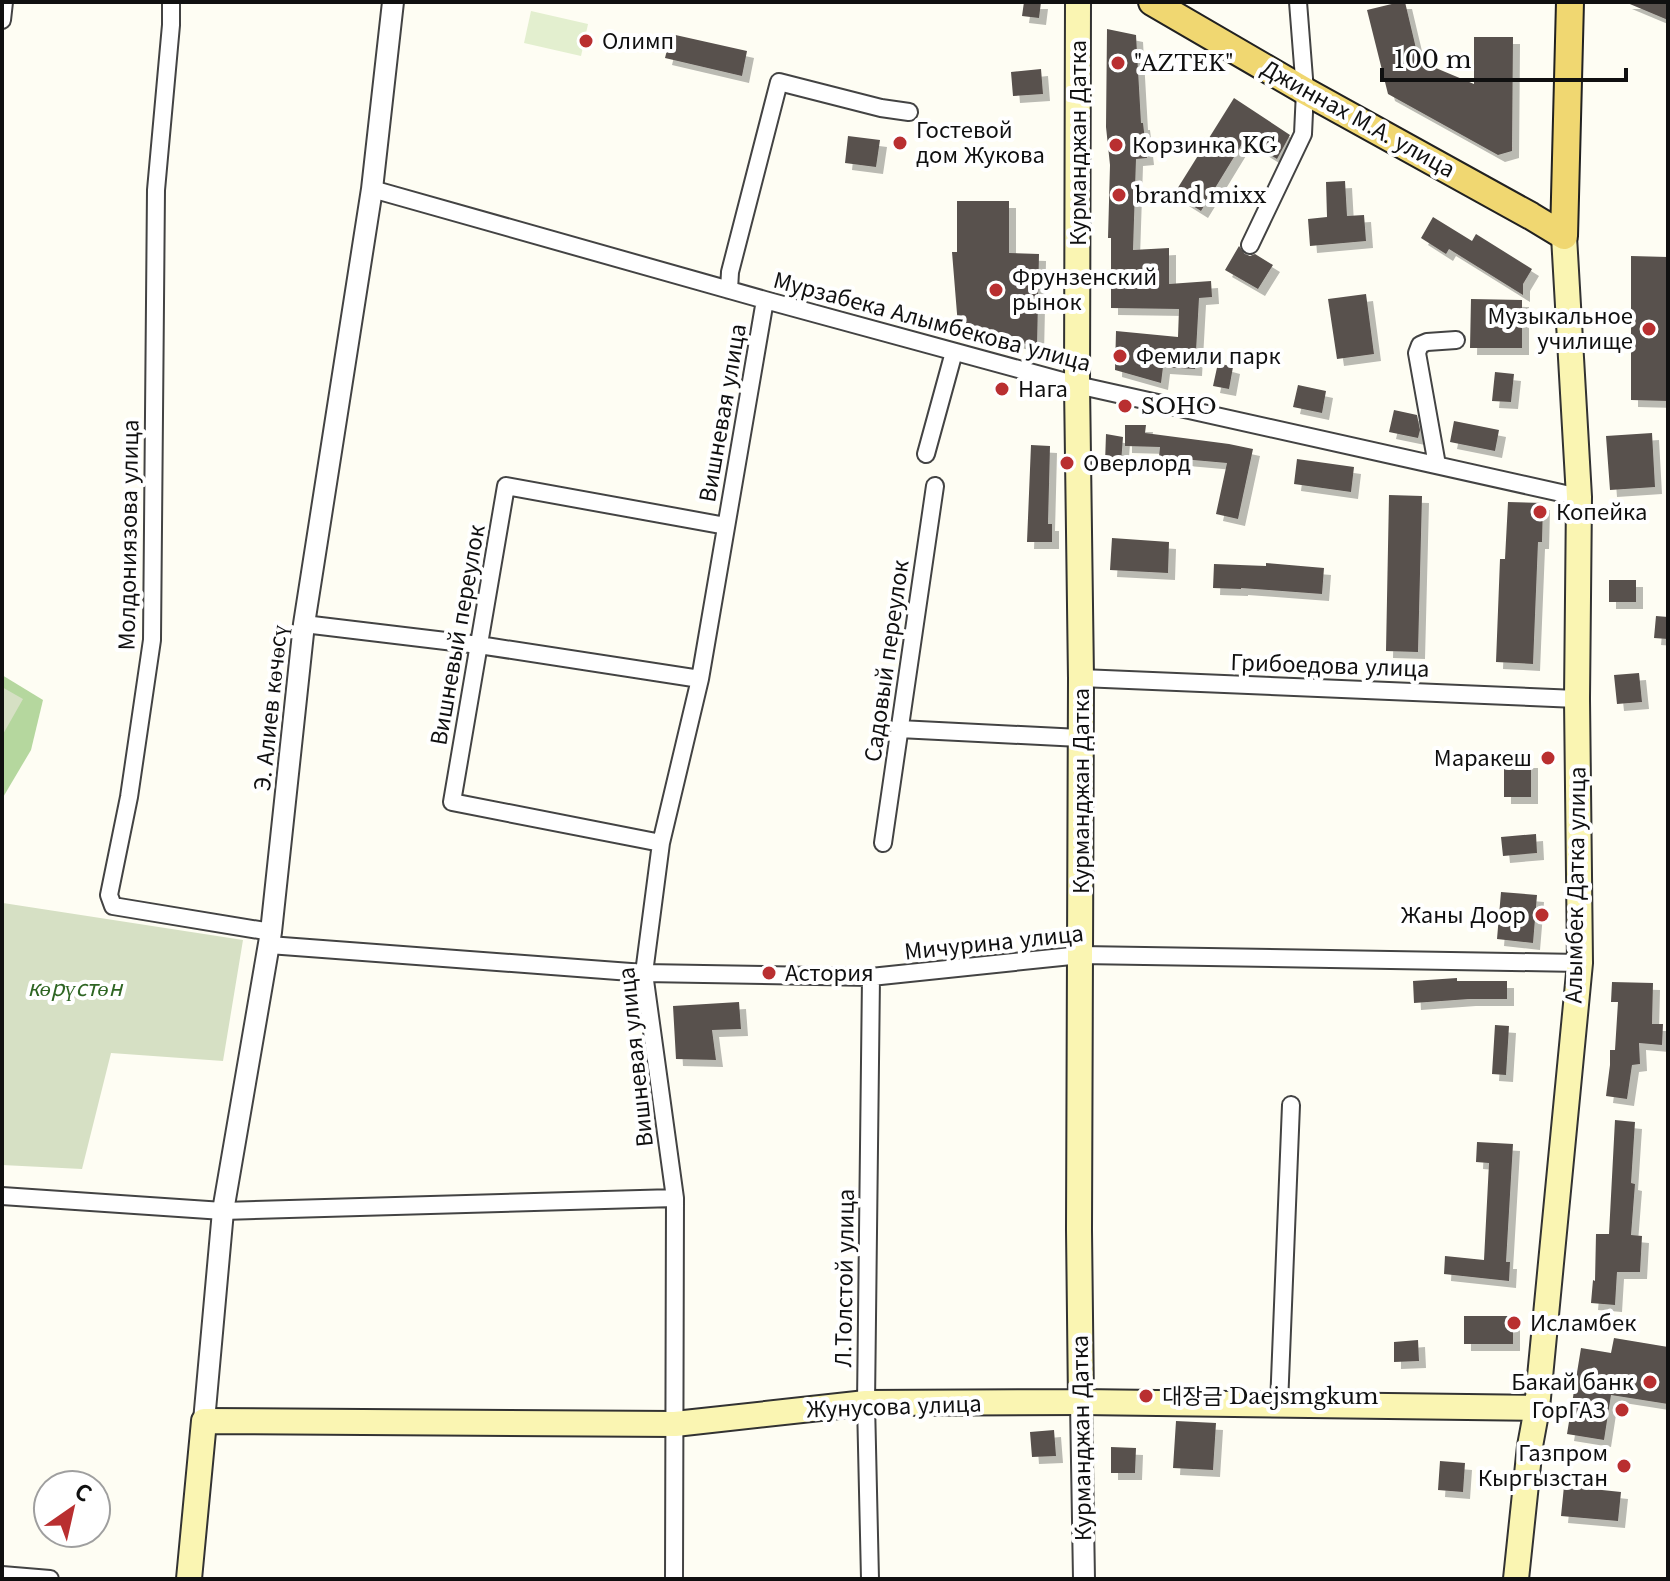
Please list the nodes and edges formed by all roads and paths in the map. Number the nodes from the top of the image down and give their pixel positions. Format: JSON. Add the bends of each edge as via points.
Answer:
{"nodes":[{"id":1,"x":4,"y":2,"type":"edge"},
{"id":2,"x":171,"y":2,"type":"edge"},
{"id":3,"x":393,"y":2,"type":"edge"},
{"id":4,"x":1078,"y":2,"type":"edge"},
{"id":5,"x":1152,"y":2,"type":"edge"},
{"id":6,"x":1298,"y":2,"type":"edge"},
{"id":7,"x":1570,"y":2,"type":"edge"},
{"id":8,"x":2,"y":20,"type":"edge"},
{"id":9,"x":1305,"y":91,"type":"junction"},
{"id":10,"x":909,"y":112,"type":"dead end"},
{"id":11,"x":372,"y":189,"type":"junction"},
{"id":12,"x":1564,"y":236,"type":"junction"},
{"id":13,"x":1250,"y":245,"type":"dead end"},
{"id":14,"x":729,"y":290,"type":"junction"},
{"id":15,"x":765,"y":300,"type":"junction"},
{"id":16,"x":1456,"y":340,"type":"dead end"},
{"id":17,"x":954,"y":352,"type":"junction"},
{"id":18,"x":1077,"y":385,"type":"junction"},
{"id":19,"x":926,"y":454,"type":"dead end"},
{"id":20,"x":1437,"y":465,"type":"junction"},
{"id":21,"x":935,"y":486,"type":"dead end"},
{"id":22,"x":1579,"y":497,"type":"junction"},
{"id":23,"x":726,"y":526,"type":"junction"},
{"id":24,"x":304,"y":624,"type":"junction"},
{"id":25,"x":479,"y":645,"type":"junction"},
{"id":26,"x":1081,"y":678,"type":"junction"},
{"id":27,"x":700,"y":679,"type":"junction"},
{"id":28,"x":1577,"y":699,"type":"junction"},
{"id":29,"x":899,"y":729,"type":"junction"},
{"id":30,"x":1080,"y":738,"type":"junction"},
{"id":31,"x":661,"y":843,"type":"junction"},
{"id":32,"x":883,"y":843,"type":"dead end"},
{"id":33,"x":270,"y":938,"type":"junction"},
{"id":34,"x":1081,"y":955,"type":"junction"},
{"id":35,"x":1580,"y":963,"type":"junction"},
{"id":36,"x":644,"y":973,"type":"junction"},
{"id":37,"x":871,"y":977,"type":"junction"},
{"id":38,"x":1291,"y":1105,"type":"dead end"},
{"id":39,"x":2,"y":1196,"type":"edge"},
{"id":40,"x":675,"y":1198,"type":"junction"},
{"id":41,"x":223,"y":1211,"type":"junction"},
{"id":42,"x":1081,"y":1402,"type":"junction"},
{"id":43,"x":866,"y":1403,"type":"junction"},
{"id":44,"x":1279,"y":1405,"type":"junction"},
{"id":45,"x":1537,"y":1408,"type":"junction"},
{"id":46,"x":204,"y":1421,"type":"junction"},
{"id":47,"x":675,"y":1424,"type":"junction"},
{"id":48,"x":2,"y":1575,"type":"edge"},
{"id":49,"x":50,"y":1579,"type":"edge"},
{"id":50,"x":189,"y":1579,"type":"edge"},
{"id":51,"x":674,"y":1579,"type":"edge"},
{"id":52,"x":870,"y":1579,"type":"edge"},
{"id":53,"x":1084,"y":1579,"type":"edge"},
{"id":54,"x":1516,"y":1579,"type":"edge"}],
"edges":[{"from":1,"to":8,"type":"street"},
{"from":2,"to":33,"type":"street","name":"Молдониязова улица","via":[[156,190],[152,640],[109,895],[113,906]]},
{"from":3,"to":11,"type":"street","name":"Э. Алиев көчөсү"},
{"from":4,"to":18,"type":"main road","name":"Курманджан Датка"},
{"from":5,"to":9,"type":"main road","name":"Джиннах М.А. улица"},
{"from":6,"to":9,"type":"street"},
{"from":7,"to":12,"type":"main road"},
{"from":9,"to":12,"type":"main road","name":"Джиннах М.А. улица"},
{"from":9,"to":13,"type":"street","via":[[1303,134]]},
{"from":10,"to":14,"type":"street","via":[[779,82]]},
{"from":11,"to":14,"type":"street","name":"Мурзабека Алымбекова улица"},
{"from":11,"to":24,"type":"street","name":"Э. Алиев көчөсү"},
{"from":12,"to":22,"type":"main road","name":"Алымбек Датка улица"},
{"from":14,"to":15,"type":"street","name":"Мурзабека Алымбекова улица"},
{"from":15,"to":17,"type":"street","name":"Мурзабека Алымбекова улица"},
{"from":15,"to":23,"type":"street","name":"Вишневая улица"},
{"from":16,"to":20,"type":"street","via":[[1427,342],[1417,353]]},
{"from":17,"to":18,"type":"street","name":"Мурзабека Алымбекова улица"},
{"from":17,"to":19,"type":"street"},
{"from":18,"to":20,"type":"street","name":"Мурзабека Алымбекова улица"},
{"from":18,"to":26,"type":"main road","name":"Курманджан Датка"},
{"from":20,"to":22,"type":"street","name":"Мурзабека Алымбекова улица"},
{"from":21,"to":29,"type":"street","name":"Садовый переулок"},
{"from":22,"to":28,"type":"main road","name":"Алымбек Датка улица"},
{"from":23,"to":25,"type":"street","name":"Вишневый переулок","via":[[506,486]]},
{"from":23,"to":27,"type":"street","name":"Вишневая улица"},
{"from":24,"to":25,"type":"street"},
{"from":24,"to":33,"type":"street","name":"Э. Алиев көчөсү"},
{"from":25,"to":27,"type":"street"},
{"from":25,"to":31,"type":"street","name":"Вишневый переулок","via":[[452,802]]},
{"from":26,"to":28,"type":"street","name":"Грибоедова улица"},
{"from":26,"to":30,"type":"main road","name":"Курманджан Датка"},
{"from":27,"to":31,"type":"street","name":"Вишневая улица"},
{"from":28,"to":35,"type":"main road","name":"Алымбек Датка улица"},
{"from":29,"to":30,"type":"street"},
{"from":29,"to":32,"type":"street","name":"Садовый переулок"},
{"from":30,"to":34,"type":"main road","name":"Курманджан Датка"},
{"from":31,"to":36,"type":"street","name":"Вишневая улица"},
{"from":33,"to":36,"type":"street","name":"Мичурина улица"},
{"from":33,"to":41,"type":"street","name":"Э. Алиев көчөсү"},
{"from":34,"to":35,"type":"street","name":"Мичурина улица"},
{"from":34,"to":37,"type":"street","name":"Мичурина улица"},
{"from":34,"to":42,"type":"main road","name":"Курманджан Датка"},
{"from":35,"to":45,"type":"main road","name":"Алымбек Датка улица"},
{"from":36,"to":37,"type":"street","name":"Мичурина улица"},
{"from":36,"to":40,"type":"street","name":"Вишневая улица"},
{"from":37,"to":43,"type":"street","name":"Л.Толстой улица"},
{"from":38,"to":44,"type":"street"},
{"from":39,"to":41,"type":"street"},
{"from":40,"to":41,"type":"street"},
{"from":40,"to":47,"type":"street","name":"Вишневая улица"},
{"from":41,"to":46,"type":"street","name":"Э. Алиев көчөсү"},
{"from":42,"to":43,"type":"main road","name":"Жунусова улица"},
{"from":42,"to":44,"type":"main road","name":"Жунусова улица"},
{"from":42,"to":53,"type":"street","name":"Курманджан Датка"},
{"from":43,"to":47,"type":"main road","name":"Жунусова улица"},
{"from":43,"to":52,"type":"street","name":"Л.Толстой улица"},
{"from":44,"to":45,"type":"main road","name":"Жунусова улица"},
{"from":45,"to":54,"type":"main road","name":"Алымбек Датка улица"},
{"from":46,"to":47,"type":"main road","name":"Жунусова улица"},
{"from":46,"to":50,"type":"main road"},
{"from":47,"to":51,"type":"street","name":"Вишневая улица"},
{"from":48,"to":49,"type":"street"}]}
